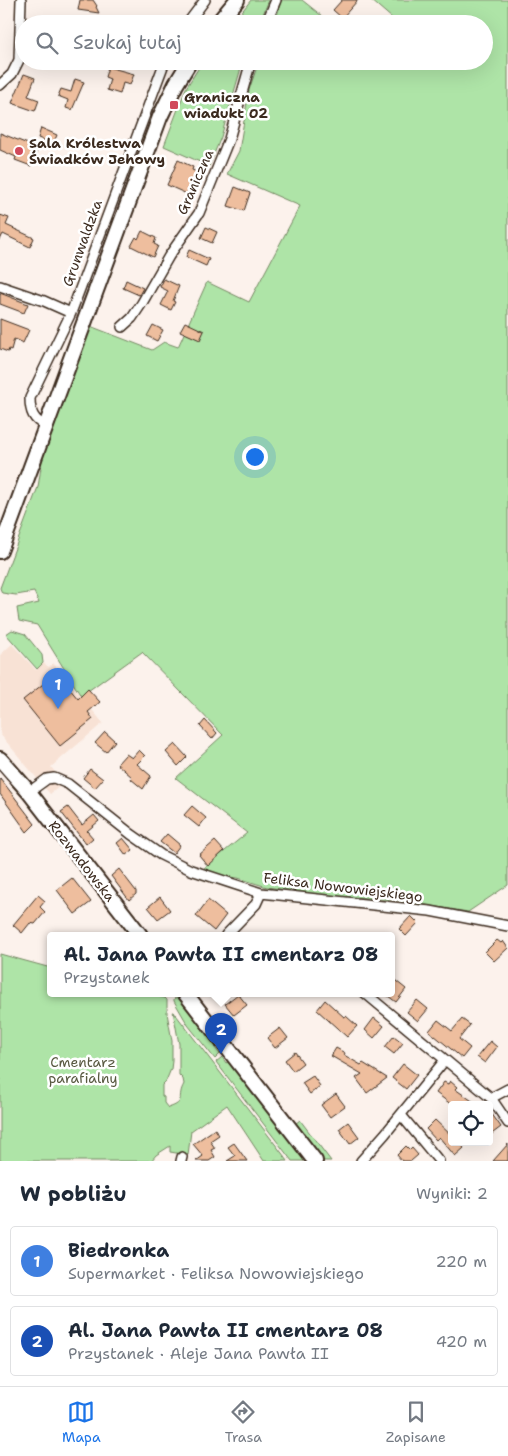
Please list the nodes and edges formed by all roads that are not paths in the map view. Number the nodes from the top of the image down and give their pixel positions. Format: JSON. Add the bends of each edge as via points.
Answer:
{"nodes":[{"id":1,"x":21,"y":0,"type":"edge"},
{"id":2,"x":205,"y":0,"type":"edge"},
{"id":3,"x":237,"y":0,"type":"edge"},
{"id":4,"x":276,"y":0,"type":"edge"},
{"id":5,"x":20,"y":15,"type":"edge"},
{"id":6,"x":194,"y":15,"type":"edge"},
{"id":7,"x":224,"y":15,"type":"edge"},
{"id":8,"x":270,"y":15,"type":"edge"},
{"id":9,"x":15,"y":68,"type":"edge"},
{"id":10,"x":162,"y":70,"type":"edge"},
{"id":11,"x":185,"y":70,"type":"edge"},
{"id":12,"x":248,"y":70,"type":"edge"},
{"id":13,"x":0,"y":85,"type":"edge"},
{"id":14,"x":0,"y":286,"type":"edge"},
{"id":15,"x":71,"y":313,"type":"junction"},
{"id":16,"x":122,"y":327,"type":"dead end"},
{"id":17,"x":46,"y":426,"type":"junction"},
{"id":18,"x":0,"y":551,"type":"edge"},
{"id":19,"x":0,"y":747,"type":"edge"},
{"id":20,"x":0,"y":760,"type":"edge"},
{"id":21,"x":27,"y":789,"type":"junction"},
{"id":22,"x":261,"y":893,"type":"junction"},
{"id":23,"x":508,"y":926,"type":"edge"},
{"id":24,"x":138,"y":932,"type":"edge"},
{"id":25,"x":229,"y":932,"type":"edge"},
{"id":26,"x":188,"y":997,"type":"edge"},
{"id":27,"x":370,"y":997,"type":"edge"},
{"id":28,"x":444,"y":1060,"type":"junction"},
{"id":29,"x":508,"y":1089,"type":"edge"},
{"id":30,"x":491,"y":1098,"type":"junction"},
{"id":31,"x":401,"y":1115,"type":"junction"},
{"id":32,"x":508,"y":1123,"type":"edge"},
{"id":33,"x":315,"y":1161,"type":"edge"},
{"id":34,"x":361,"y":1161,"type":"edge"},
{"id":35,"x":439,"y":1161,"type":"edge"}],
"edges":[{"from":1,"to":5,"type":"street"},
{"from":2,"to":6,"type":"street"},
{"from":3,"to":7,"type":"street"},
{"from":4,"to":8,"type":"street"},
{"from":9,"to":13,"type":"street"},
{"from":10,"to":15,"type":"street","name":"Grunwaldzka"},
{"from":11,"to":17,"type":"street","via":[[160,117]]},
{"from":12,"to":16,"type":"street","name":"Graniczna","via":[[229,139],[199,213],[132,318]]},
{"from":14,"to":15,"type":"street"},
{"from":15,"to":17,"type":"street","name":"Grunwaldzka","via":[[30,398],[32,416]]},
{"from":17,"to":18,"type":"street"},
{"from":19,"to":21,"type":"street","name":"Rozwadowska"},
{"from":20,"to":21,"type":"street","name":"Rozwadowska"},
{"from":21,"to":22,"type":"street","name":"Feliksa Nowowiejskiego","via":[[54,778],[68,784],[161,856],[191,870]]},
{"from":21,"to":24,"type":"street","name":"Rozwadowska"},
{"from":22,"to":23,"type":"street","name":"Feliksa Nowowiejskiego","via":[[430,911]]},
{"from":22,"to":25,"type":"street","via":[[256,904]]},
{"from":26,"to":33,"type":"street"},
{"from":27,"to":28,"type":"street"},
{"from":28,"to":30,"type":"street"},
{"from":28,"to":31,"type":"street"},
{"from":29,"to":30,"type":"street"},
{"from":30,"to":32,"type":"street"},
{"from":31,"to":34,"type":"street"},
{"from":31,"to":35,"type":"street"}]}
